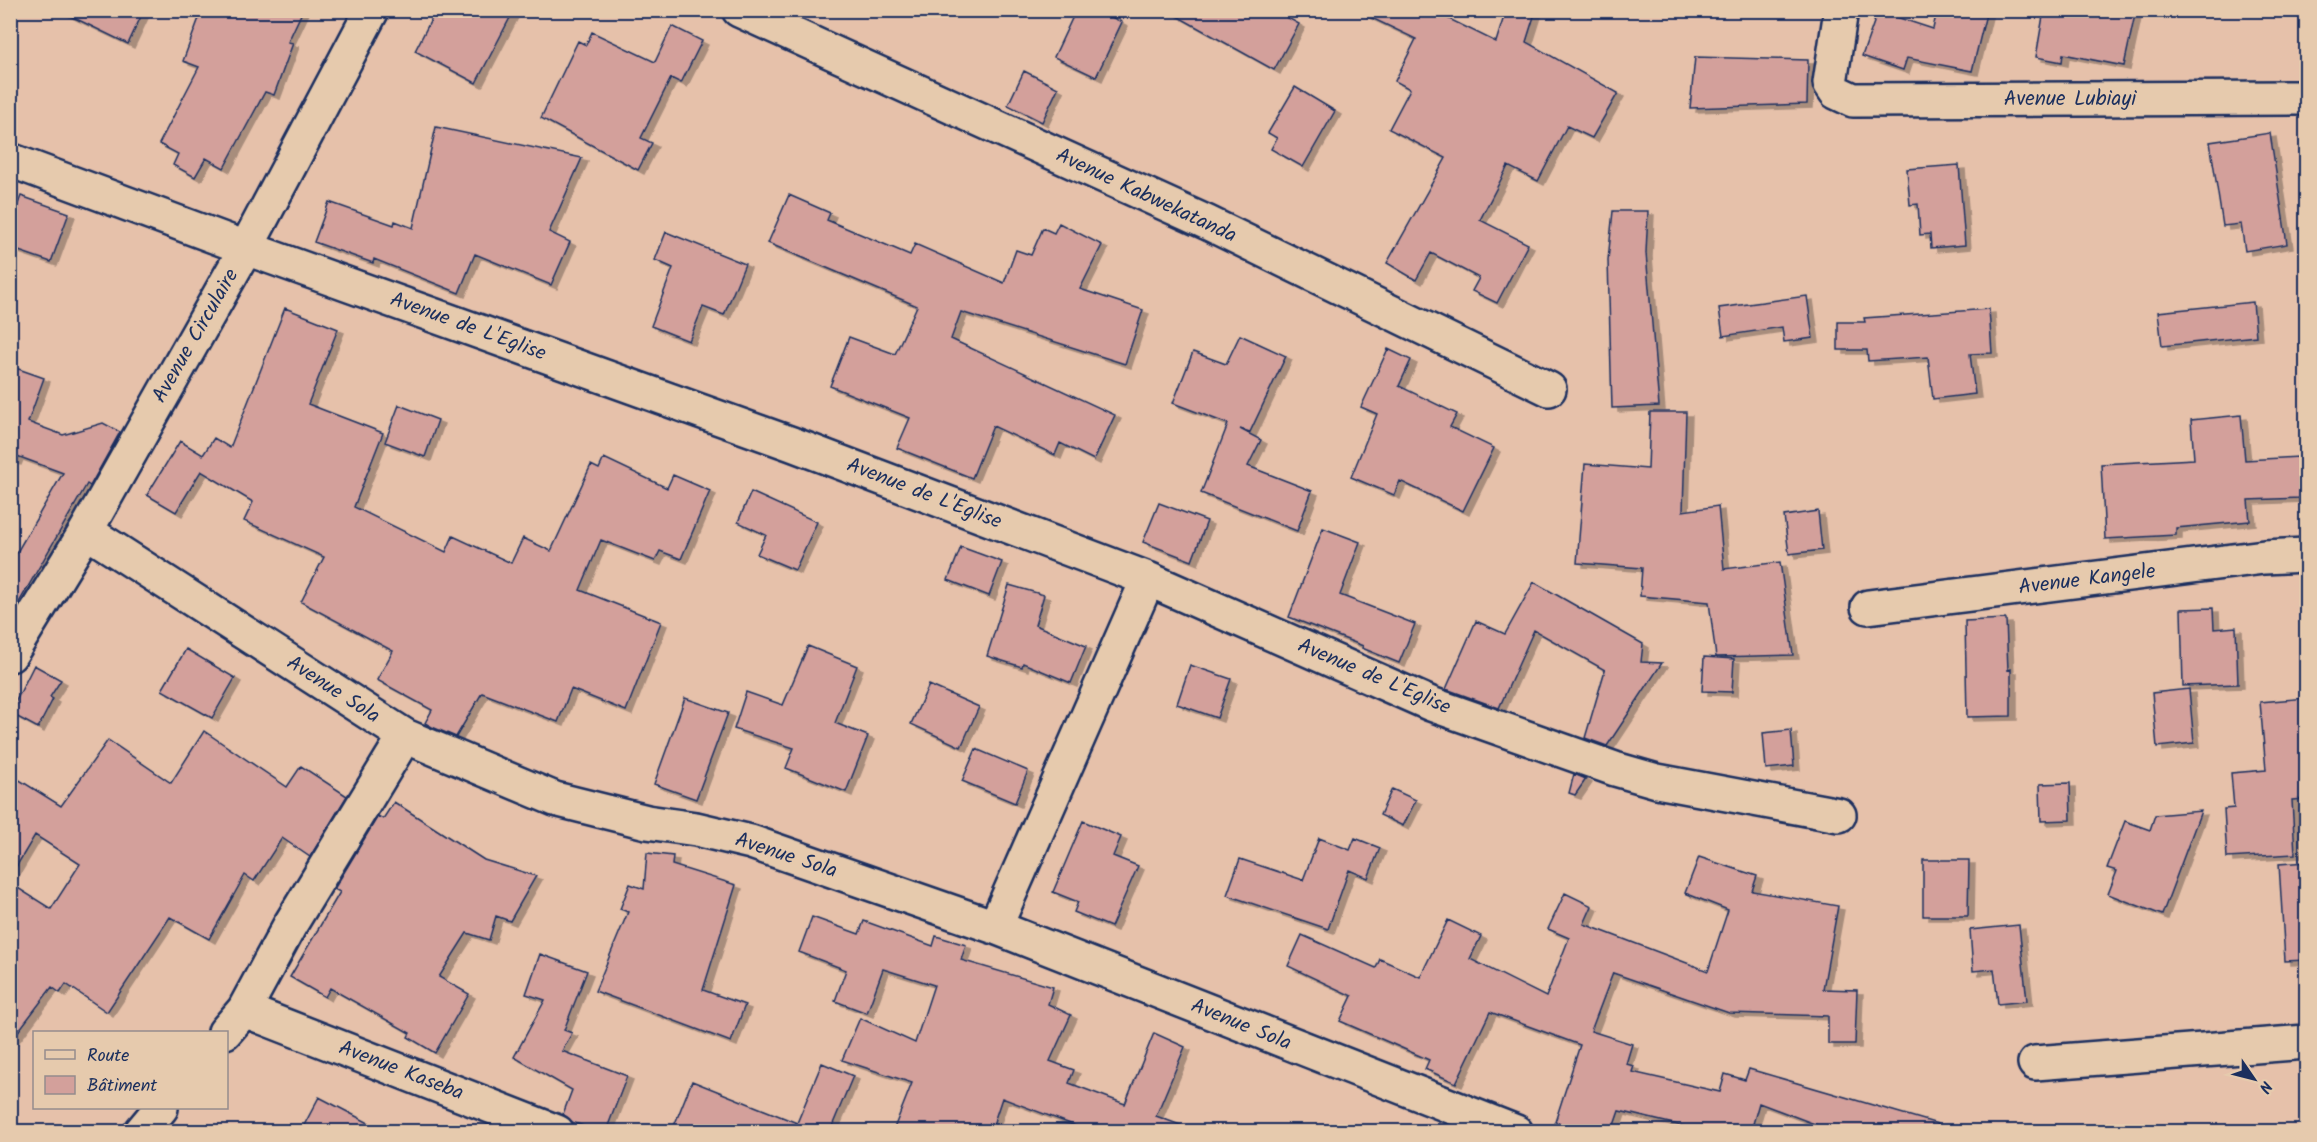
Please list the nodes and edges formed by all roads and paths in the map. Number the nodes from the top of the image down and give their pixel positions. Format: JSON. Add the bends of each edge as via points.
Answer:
{"nodes":[{"id":1,"x":372,"y":10,"type":"edge"},
{"id":2,"x":739,"y":10,"type":"edge"},
{"id":3,"x":1841,"y":10,"type":"edge"},
{"id":4,"x":2307,"y":98,"type":"edge"},
{"id":5,"x":10,"y":160,"type":"edge"},
{"id":6,"x":246,"y":248,"type":"junction"},
{"id":7,"x":1549,"y":388,"type":"dead end"},
{"id":8,"x":86,"y":531,"type":"junction"},
{"id":9,"x":2307,"y":555,"type":"edge"},
{"id":10,"x":1148,"y":579,"type":"junction"},
{"id":11,"x":1868,"y":607,"type":"dead end"},
{"id":12,"x":10,"y":655,"type":"edge"},
{"id":13,"x":405,"y":736,"type":"junction"},
{"id":14,"x":1839,"y":815,"type":"dead end"},
{"id":15,"x":994,"y":927,"type":"junction"},
{"id":16,"x":235,"y":1021,"type":"edge"},
{"id":17,"x":2307,"y":1042,"type":"edge"},
{"id":18,"x":2035,"y":1063,"type":"dead end"},
{"id":19,"x":159,"y":1109,"type":"edge"},
{"id":20,"x":141,"y":1131,"type":"edge"},
{"id":21,"x":557,"y":1131,"type":"edge"},
{"id":22,"x":1516,"y":1131,"type":"edge"}],
"edges":[{"from":1,"to":6,"type":"street","name":"Avenue Circulaire"},
{"from":2,"to":7,"type":"street","name":"Avenue Kabwekatanda","via":[[1208,224]]},
{"from":3,"to":4,"type":"street","name":"Avenue Lubiayi","via":[[1830,82],[1836,92],[1853,100]]},
{"from":5,"to":6,"type":"street","name":"Avenue de L'Eglise"},
{"from":6,"to":8,"type":"street","name":"Avenue Circulaire"},
{"from":6,"to":10,"type":"street","name":"Avenue de L'Eglise","via":[[792,444]]},
{"from":8,"to":12,"type":"street","name":"Avenue Circulaire"},
{"from":8,"to":13,"type":"street","name":"Avenue Sola"},
{"from":9,"to":11,"type":"street","name":"Avenue Kangele"},
{"from":10,"to":14,"type":"street","name":"Avenue de L'Eglise","via":[[1431,704],[1615,769],[1702,791]]},
{"from":10,"to":15,"type":"street"},
{"from":13,"to":15,"type":"street","name":"Avenue Sola","via":[[555,799],[751,842]]},
{"from":13,"to":16,"type":"street","name":"Avenue Kaseba"},
{"from":15,"to":22,"type":"street","name":"Avenue Sola"},
{"from":16,"to":21,"type":"street","name":"Avenue Kaseba"},
{"from":17,"to":18,"type":"street"},
{"from":19,"to":20,"type":"street"}]}
